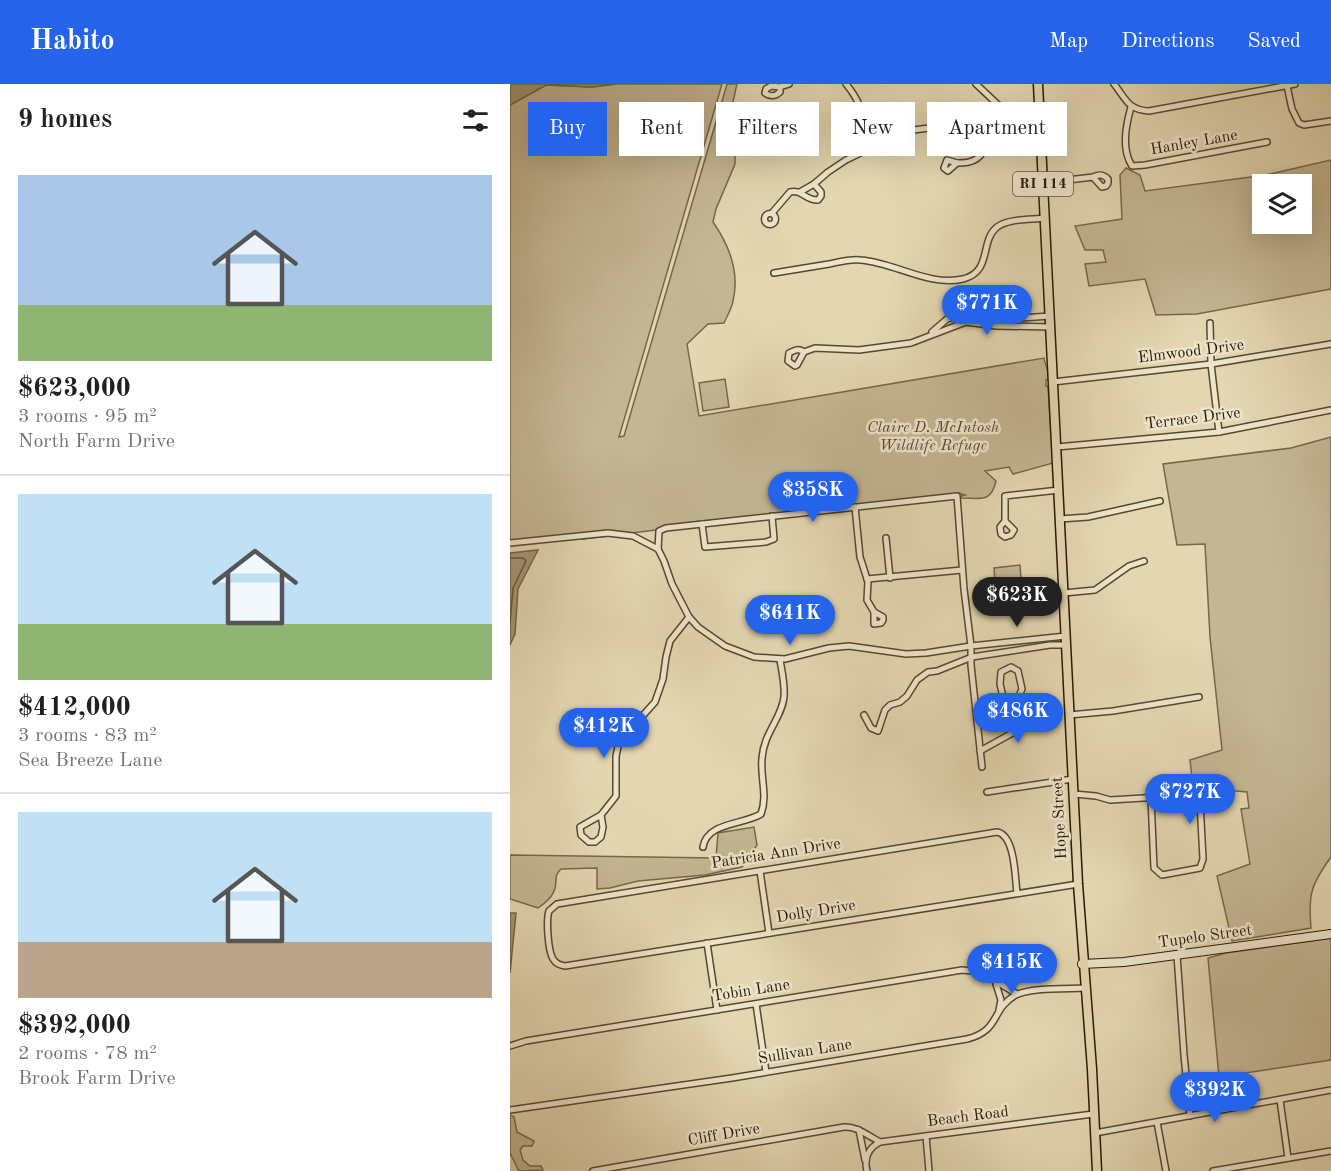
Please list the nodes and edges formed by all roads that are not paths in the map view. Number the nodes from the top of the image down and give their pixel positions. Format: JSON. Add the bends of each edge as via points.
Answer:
{"nodes":[{"id":1,"x":789,"y":84,"type":"edge"},
{"id":2,"x":846,"y":84,"type":"edge"},
{"id":3,"x":976,"y":84,"type":"edge"},
{"id":4,"x":1038,"y":84,"type":"edge"},
{"id":5,"x":1114,"y":84,"type":"edge"},
{"id":6,"x":1295,"y":84,"type":"edge"},
{"id":7,"x":1287,"y":86,"type":"junction"},
{"id":8,"x":780,"y":87,"type":"dead end"},
{"id":9,"x":1267,"y":87,"type":"edge"},
{"id":10,"x":859,"y":102,"type":"edge"},
{"id":11,"x":997,"y":102,"type":"edge"},
{"id":12,"x":1039,"y":102,"type":"edge"},
{"id":13,"x":1131,"y":107,"type":"junction"},
{"id":14,"x":1331,"y":121,"type":"edge"},
{"id":15,"x":1267,"y":142,"type":"dead end"},
{"id":16,"x":855,"y":156,"type":"edge"},
{"id":17,"x":980,"y":156,"type":"edge"},
{"id":18,"x":1042,"y":156,"type":"edge"},
{"id":19,"x":957,"y":163,"type":"dead end"},
{"id":20,"x":1093,"y":177,"type":"dead end"},
{"id":21,"x":1043,"y":183,"type":"junction"},
{"id":22,"x":814,"y":184,"type":"junction"},
{"id":23,"x":800,"y":192,"type":"junction"},
{"id":24,"x":772,"y":213,"type":"dead end"},
{"id":25,"x":1045,"y":218,"type":"junction"},
{"id":26,"x":774,"y":273,"type":"dead end"},
{"id":27,"x":970,"y":314,"type":"junction"},
{"id":28,"x":995,"y":316,"type":"junction"},
{"id":29,"x":1050,"y":316,"type":"junction"},
{"id":30,"x":1026,"y":318,"type":"junction"},
{"id":31,"x":970,"y":322,"type":"junction"},
{"id":32,"x":1209,"y":324,"type":"dead end"},
{"id":33,"x":996,"y":326,"type":"junction"},
{"id":34,"x":1026,"y":326,"type":"junction"},
{"id":35,"x":1051,"y":327,"type":"junction"},
{"id":36,"x":924,"y":338,"type":"junction"},
{"id":37,"x":1331,"y":344,"type":"edge"},
{"id":38,"x":804,"y":352,"type":"dead end"},
{"id":39,"x":1211,"y":364,"type":"junction"},
{"id":40,"x":1053,"y":382,"type":"junction"},
{"id":41,"x":1331,"y":410,"type":"edge"},
{"id":42,"x":1219,"y":432,"type":"junction"},
{"id":43,"x":1057,"y":447,"type":"junction"},
{"id":44,"x":1059,"y":490,"type":"junction"},
{"id":45,"x":1160,"y":501,"type":"dead end"},
{"id":46,"x":855,"y":507,"type":"junction"},
{"id":47,"x":772,"y":516,"type":"junction"},
{"id":48,"x":1060,"y":519,"type":"junction"},
{"id":49,"x":1005,"y":521,"type":"dead end"},
{"id":50,"x":702,"y":524,"type":"junction"},
{"id":51,"x":886,"y":538,"type":"dead end"},
{"id":52,"x":510,"y":543,"type":"edge"},
{"id":53,"x":658,"y":549,"type":"junction"},
{"id":54,"x":1144,"y":561,"type":"dead end"},
{"id":55,"x":962,"y":570,"type":"junction"},
{"id":56,"x":890,"y":578,"type":"junction"},
{"id":57,"x":867,"y":579,"type":"junction"},
{"id":58,"x":1064,"y":593,"type":"junction"},
{"id":59,"x":873,"y":612,"type":"dead end"},
{"id":60,"x":689,"y":617,"type":"junction"},
{"id":61,"x":1066,"y":640,"type":"junction"},
{"id":62,"x":971,"y":646,"type":"junction"},
{"id":63,"x":972,"y":657,"type":"junction"},
{"id":64,"x":780,"y":660,"type":"junction"},
{"id":65,"x":1199,"y":697,"type":"dead end"},
{"id":66,"x":1010,"y":701,"type":"junction"},
{"id":67,"x":864,"y":714,"type":"dead end"},
{"id":68,"x":1070,"y":716,"type":"junction"},
{"id":69,"x":980,"y":751,"type":"junction"},
{"id":70,"x":982,"y":767,"type":"dead end"},
{"id":71,"x":1073,"y":779,"type":"junction"},
{"id":72,"x":987,"y":792,"type":"dead end"},
{"id":73,"x":1074,"y":794,"type":"junction"},
{"id":74,"x":1151,"y":798,"type":"junction"},
{"id":75,"x":601,"y":815,"type":"junction"},
{"id":76,"x":703,"y":847,"type":"dead end"},
{"id":77,"x":760,"y":871,"type":"junction"},
{"id":78,"x":1078,"y":884,"type":"junction"},
{"id":79,"x":1017,"y":893,"type":"junction"},
{"id":80,"x":770,"y":933,"type":"junction"},
{"id":81,"x":1331,"y":934,"type":"edge"},
{"id":82,"x":708,"y":944,"type":"junction"},
{"id":83,"x":1177,"y":955,"type":"junction"},
{"id":84,"x":558,"y":964,"type":"joint"},
{"id":85,"x":1082,"y":964,"type":"junction"},
{"id":86,"x":994,"y":980,"type":"junction"},
{"id":87,"x":1085,"y":988,"type":"junction"},
{"id":88,"x":1017,"y":994,"type":"junction"},
{"id":89,"x":756,"y":1004,"type":"junction"},
{"id":90,"x":717,"y":1010,"type":"junction"},
{"id":91,"x":998,"y":1014,"type":"junction"},
{"id":92,"x":510,"y":1046,"type":"edge"},
{"id":93,"x":766,"y":1072,"type":"junction"},
{"id":94,"x":1331,"y":1090,"type":"edge"},
{"id":95,"x":1280,"y":1100,"type":"junction"},
{"id":96,"x":510,"y":1110,"type":"edge"},
{"id":97,"x":1093,"y":1114,"type":"junction"},
{"id":98,"x":1190,"y":1116,"type":"junction"},
{"id":99,"x":1157,"y":1122,"type":"junction"},
{"id":100,"x":859,"y":1130,"type":"junction"},
{"id":101,"x":1095,"y":1133,"type":"junction"},
{"id":102,"x":926,"y":1136,"type":"junction"},
{"id":103,"x":880,"y":1142,"type":"junction"},
{"id":104,"x":1331,"y":1151,"type":"edge"},
{"id":105,"x":1288,"y":1158,"type":"junction"},
{"id":106,"x":865,"y":1161,"type":"junction"},
{"id":107,"x":1255,"y":1163,"type":"junction"},
{"id":108,"x":593,"y":1171,"type":"edge"},
{"id":109,"x":867,"y":1171,"type":"edge"},
{"id":110,"x":930,"y":1171,"type":"edge"},
{"id":111,"x":1097,"y":1171,"type":"edge"},
{"id":112,"x":1166,"y":1171,"type":"edge"},
{"id":113,"x":1213,"y":1171,"type":"edge"},
{"id":114,"x":1257,"y":1171,"type":"edge"}],
"edges":[{"from":1,"to":8,"type":"street"},
{"from":2,"to":10,"type":"street"},
{"from":3,"to":11,"type":"street"},
{"from":4,"to":12,"type":"main road","number":"RI 114"},
{"from":5,"to":13,"type":"street"},
{"from":6,"to":7,"type":"street"},
{"from":7,"to":9,"type":"street"},
{"from":7,"to":14,"type":"street","via":[[1299,123]]},
{"from":9,"to":13,"type":"street","via":[[1159,110],[1138,111]]},
{"from":13,"to":15,"type":"street","name":"Hanley Lane","via":[[1126,130],[1132,165]]},
{"from":16,"to":22,"type":"street","via":[[835,166]]},
{"from":17,"to":19,"type":"street","via":[[974,161]]},
{"from":18,"to":21,"type":"main road","number":"RI 114"},
{"from":20,"to":21,"type":"street"},
{"from":21,"to":25,"type":"main road","number":"RI 114"},
{"from":22,"to":23,"type":"street"},
{"from":22,"to":23,"type":"street","via":[[821,196],[818,200]]},
{"from":23,"to":24,"type":"street","via":[[790,192]]},
{"from":25,"to":26,"type":"street","via":[[996,228],[979,270],[965,279],[944,280],[859,260]]},
{"from":25,"to":29,"type":"main road","name":"Hope Street","number":"RI 114"},
{"from":27,"to":28,"type":"street"},
{"from":27,"to":31,"type":"street"},
{"from":27,"to":36,"type":"street","via":[[947,319]]},
{"from":28,"to":30,"type":"street"},
{"from":28,"to":33,"type":"street"},
{"from":29,"to":30,"type":"street"},
{"from":29,"to":35,"type":"main road","name":"Hope Street","number":"RI 114"},
{"from":30,"to":34,"type":"street"},
{"from":31,"to":33,"type":"street"},
{"from":31,"to":36,"type":"street"},
{"from":32,"to":39,"type":"street"},
{"from":33,"to":34,"type":"street"},
{"from":34,"to":35,"type":"street"},
{"from":35,"to":40,"type":"main road","name":"Hope Street","number":"RI 114"},
{"from":36,"to":38,"type":"street","via":[[886,347],[824,347]]},
{"from":37,"to":39,"type":"street","name":"Elmwood Drive"},
{"from":39,"to":40,"type":"street","name":"Elmwood Drive"},
{"from":39,"to":42,"type":"street"},
{"from":40,"to":43,"type":"main road","name":"Hope Street","number":"RI 114"},
{"from":41,"to":42,"type":"street","name":"Terrace Drive"},
{"from":42,"to":43,"type":"street","name":"Terrace Drive"},
{"from":43,"to":44,"type":"main road","name":"Hope Street","number":"RI 114"},
{"from":44,"to":48,"type":"main road","name":"Hope Street","number":"RI 114"},
{"from":44,"to":49,"type":"street","via":[[1005,496]]},
{"from":45,"to":48,"type":"street"},
{"from":46,"to":47,"type":"street"},
{"from":46,"to":55,"type":"street","via":[[957,496]]},
{"from":46,"to":57,"type":"street","via":[[860,557]]},
{"from":47,"to":50,"type":"street"},
{"from":47,"to":50,"type":"street","via":[[774,539],[766,542],[705,547]]},
{"from":48,"to":58,"type":"main road","name":"Hope Street","number":"RI 114"},
{"from":50,"to":53,"type":"street","via":[[659,531]]},
{"from":51,"to":56,"type":"street"},
{"from":52,"to":53,"type":"street","via":[[608,532],[633,536]]},
{"from":53,"to":60,"type":"street"},
{"from":54,"to":58,"type":"street","via":[[1129,566],[1095,590]]},
{"from":55,"to":56,"type":"street"},
{"from":55,"to":62,"type":"street"},
{"from":56,"to":57,"type":"street"},
{"from":57,"to":59,"type":"street","via":[[868,603]]},
{"from":58,"to":61,"type":"main road","name":"Hope Street","number":"RI 114"},
{"from":60,"to":64,"type":"street","via":[[725,646],[754,657]]},
{"from":60,"to":75,"type":"street","via":[[670,640],[655,702],[619,742],[616,796]]},
{"from":61,"to":62,"type":"street"},
{"from":61,"to":63,"type":"street"},
{"from":61,"to":68,"type":"main road","name":"Hope Street","number":"RI 114"},
{"from":62,"to":63,"type":"street"},
{"from":62,"to":64,"type":"street","via":[[906,654],[842,646]]},
{"from":63,"to":67,"type":"street","via":[[928,672],[917,680],[907,696],[885,710],[877,731]]},
{"from":63,"to":69,"type":"street"},
{"from":64,"to":76,"type":"street","via":[[784,697],[764,742],[765,796],[761,814],[715,831],[706,837]]},
{"from":65,"to":68,"type":"street"},
{"from":66,"to":66,"type":"street","via":[[1003,697],[1000,678],[1001,672],[1011,667],[1018,671],[1022,689],[1018,698]]},
{"from":66,"to":69,"type":"street","via":[[1016,731]]},
{"from":68,"to":71,"type":"main road","name":"Hope Street","number":"RI 114"},
{"from":69,"to":70,"type":"street"},
{"from":71,"to":72,"type":"street"},
{"from":71,"to":73,"type":"main road","name":"Hope Street","number":"RI 114"},
{"from":73,"to":74,"type":"street","via":[[1110,800]]},
{"from":73,"to":78,"type":"main road","name":"Hope Street","number":"RI 114"},
{"from":74,"to":74,"type":"street","via":[[1198,798],[1203,859],[1200,868],[1162,875],[1154,868]]},
{"from":75,"to":75,"type":"street","via":[[580,827],[581,835],[589,842],[601,837]]},
{"from":77,"to":79,"type":"street","name":"Patricia Ann Drive","via":[[1000,832],[1010,842]]},
{"from":77,"to":80,"type":"street"},
{"from":77,"to":84,"type":"street","name":"Patricia Ann Drive","via":[[554,905],[547,923],[552,956]]},
{"from":78,"to":79,"type":"street","name":"Dolly Drive"},
{"from":78,"to":85,"type":"main road","name":"Hope Street","number":"RI 114"},
{"from":79,"to":80,"type":"street","name":"Dolly Drive"},
{"from":80,"to":82,"type":"street","name":"Dolly Drive"},
{"from":81,"to":83,"type":"main road","name":"Tupelo Street"},
{"from":82,"to":84,"type":"street","name":"Dolly Drive"},
{"from":82,"to":90,"type":"street"},
{"from":83,"to":85,"type":"main road","name":"Tupelo Street"},
{"from":83,"to":98,"type":"street"},
{"from":85,"to":87,"type":"main road","name":"Hope Street","number":"RI 114"},
{"from":86,"to":88,"type":"street","name":"Tobin Lane"},
{"from":86,"to":89,"type":"street","name":"Tobin Lane","via":[[981,972],[962,970]]},
{"from":86,"to":91,"type":"street","via":[[1001,1000]]},
{"from":87,"to":88,"type":"street"},
{"from":87,"to":97,"type":"main road","name":"Hope Street","number":"RI 114"},
{"from":88,"to":91,"type":"street","name":"Sullivan Lane"},
{"from":89,"to":90,"type":"street","name":"Tobin Lane"},
{"from":89,"to":93,"type":"street"},
{"from":90,"to":92,"type":"street","name":"Tobin Lane"},
{"from":91,"to":93,"type":"street","name":"Sullivan Lane","via":[[986,1032],[967,1039]]},
{"from":93,"to":96,"type":"street","name":"Sullivan Lane"},
{"from":94,"to":95,"type":"street"},
{"from":95,"to":98,"type":"street"},
{"from":95,"to":105,"type":"street"},
{"from":97,"to":101,"type":"main road","name":"Hope Street","number":"RI 114"},
{"from":97,"to":102,"type":"street","name":"Beach Road"},
{"from":98,"to":99,"type":"street"},
{"from":99,"to":101,"type":"street"},
{"from":99,"to":112,"type":"street"},
{"from":100,"to":103,"type":"street","name":"Cliff Drive"},
{"from":100,"to":106,"type":"street"},
{"from":100,"to":108,"type":"street","name":"Cliff Drive","via":[[844,1127]]},
{"from":101,"to":111,"type":"main road","name":"Hope Street","number":"RI 114"},
{"from":102,"to":103,"type":"street","name":"Beach Road"},
{"from":102,"to":110,"type":"street"},
{"from":103,"to":106,"type":"street"},
{"from":104,"to":105,"type":"street"},
{"from":105,"to":107,"type":"street"},
{"from":106,"to":109,"type":"street"},
{"from":107,"to":113,"type":"street"},
{"from":107,"to":114,"type":"street"}]}
